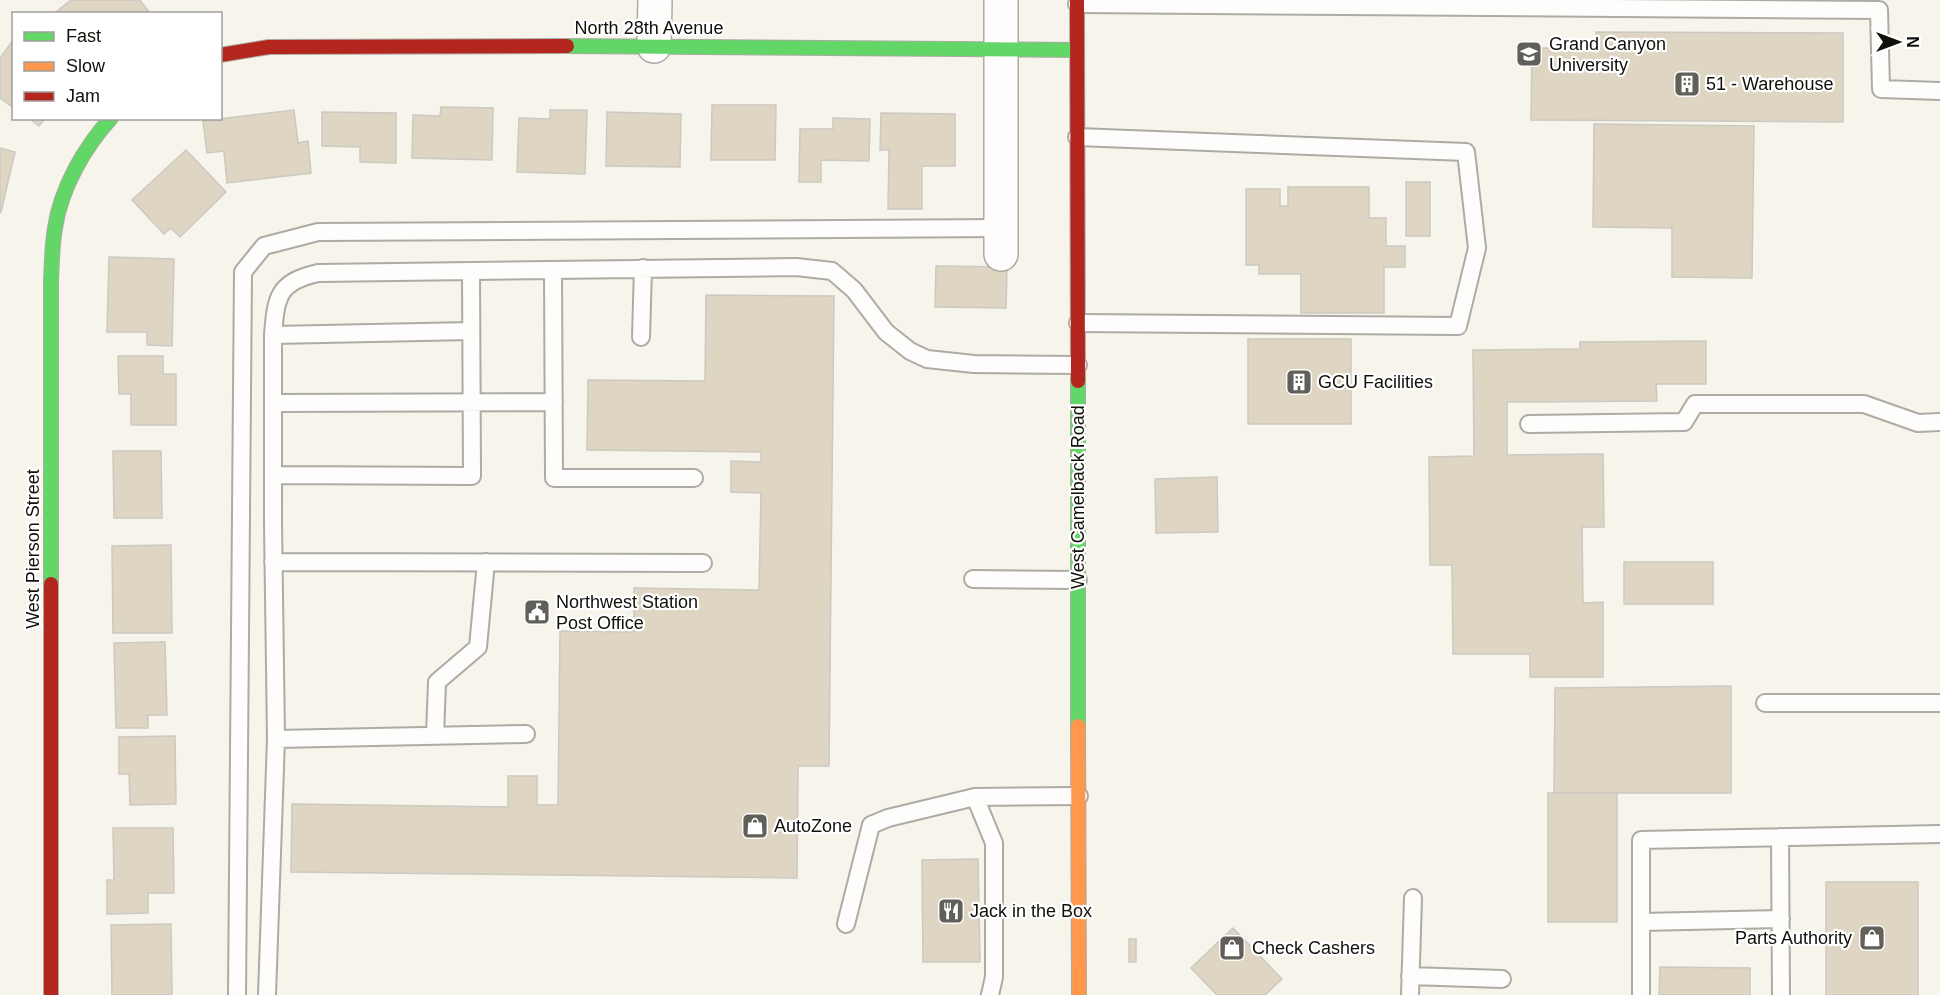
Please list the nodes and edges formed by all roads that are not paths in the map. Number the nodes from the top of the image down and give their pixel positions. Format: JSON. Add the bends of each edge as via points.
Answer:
{"nodes":[{"id":1,"x":655,"y":0,"type":"edge"},
{"id":2,"x":1001,"y":0,"type":"edge"},
{"id":3,"x":1077,"y":2,"type":"edge"},
{"id":4,"x":654,"y":46,"type":"junction"},
{"id":5,"x":1001,"y":50,"type":"junction"},
{"id":6,"x":1077,"y":50,"type":"junction"},
{"id":7,"x":222,"y":55,"type":"edge"},
{"id":8,"x":1940,"y":91,"type":"edge"},
{"id":9,"x":110,"y":120,"type":"edge"},
{"id":10,"x":1077,"y":137,"type":"junction"},
{"id":11,"x":1001,"y":241,"type":"joint"},
{"id":12,"x":642,"y":268,"type":"junction"},
{"id":13,"x":553,"y":270,"type":"junction"},
{"id":14,"x":471,"y":271,"type":"junction"},
{"id":15,"x":1078,"y":323,"type":"junction"},
{"id":16,"x":471,"y":331,"type":"junction"},
{"id":17,"x":273,"y":335,"type":"junction"},
{"id":18,"x":641,"y":336,"type":"dead end"},
{"id":19,"x":1078,"y":365,"type":"junction"},
{"id":20,"x":472,"y":401,"type":"junction"},
{"id":21,"x":554,"y":402,"type":"junction"},
{"id":22,"x":273,"y":404,"type":"junction"},
{"id":23,"x":1940,"y":422,"type":"edge"},
{"id":24,"x":1529,"y":424,"type":"dead end"},
{"id":25,"x":273,"y":475,"type":"junction"},
{"id":26,"x":694,"y":478,"type":"dead end"},
{"id":27,"x":273,"y":562,"type":"junction"},
{"id":28,"x":486,"y":562,"type":"junction"},
{"id":29,"x":703,"y":563,"type":"dead end"},
{"id":30,"x":973,"y":579,"type":"dead end"},
{"id":31,"x":1078,"y":580,"type":"junction"},
{"id":32,"x":1765,"y":703,"type":"dead end"},
{"id":33,"x":1940,"y":703,"type":"edge"},
{"id":34,"x":526,"y":734,"type":"dead end"},
{"id":35,"x":435,"y":736,"type":"junction"},
{"id":36,"x":276,"y":739,"type":"junction"},
{"id":37,"x":1079,"y":796,"type":"junction"},
{"id":38,"x":975,"y":797,"type":"junction"},
{"id":39,"x":1940,"y":834,"type":"edge"},
{"id":40,"x":1780,"y":837,"type":"junction"},
{"id":41,"x":1413,"y":897,"type":"dead end"},
{"id":42,"x":1780,"y":919,"type":"junction"},
{"id":43,"x":1641,"y":922,"type":"junction"},
{"id":44,"x":846,"y":924,"type":"dead end"},
{"id":45,"x":1410,"y":976,"type":"junction"},
{"id":46,"x":1502,"y":979,"type":"dead end"},
{"id":47,"x":51,"y":995,"type":"edge"},
{"id":48,"x":237,"y":995,"type":"edge"},
{"id":49,"x":267,"y":995,"type":"edge"},
{"id":50,"x":990,"y":995,"type":"edge"},
{"id":51,"x":1079,"y":995,"type":"edge"},
{"id":52,"x":1410,"y":995,"type":"edge"},
{"id":53,"x":1641,"y":995,"type":"edge"},
{"id":54,"x":1781,"y":995,"type":"edge"}],
"edges":[{"from":1,"to":4,"type":"street"},
{"from":2,"to":5,"type":"street"},
{"from":3,"to":6,"type":"street","name":"West Camelback Road"},
{"from":3,"to":8,"type":"lane","via":[[1879,10],[1881,89]]},
{"from":4,"to":5,"type":"street","name":"North 28th Avenue"},
{"from":4,"to":7,"type":"street","name":"North 28th Avenue","via":[[269,47]]},
{"from":5,"to":6,"type":"street","name":"North 28th Avenue"},
{"from":5,"to":11,"type":"street"},
{"from":6,"to":10,"type":"street","name":"West Camelback Road"},
{"from":9,"to":47,"type":"street","name":"West Pierson Street","via":[[87,150],[70,183],[56,223],[51,279]]},
{"from":10,"to":15,"type":"street","name":"West Camelback Road"},
{"from":10,"to":15,"type":"lane","via":[[1466,152],[1477,248],[1458,326]]},
{"from":11,"to":48,"type":"lane","via":[[318,232],[264,246],[243,272]]},
{"from":12,"to":13,"type":"lane"},
{"from":12,"to":18,"type":"lane"},
{"from":12,"to":19,"type":"lane","via":[[779,266],[831,271],[854,290],[886,332],[927,359],[974,364]]},
{"from":13,"to":14,"type":"lane"},
{"from":13,"to":21,"type":"lane"},
{"from":14,"to":16,"type":"lane"},
{"from":14,"to":17,"type":"lane","via":[[306,276],[283,289],[278,297]]},
{"from":15,"to":19,"type":"street","name":"West Camelback Road"},
{"from":16,"to":17,"type":"lane"},
{"from":16,"to":20,"type":"lane"},
{"from":17,"to":22,"type":"lane"},
{"from":19,"to":31,"type":"street","name":"West Camelback Road"},
{"from":20,"to":21,"type":"lane"},
{"from":20,"to":22,"type":"lane"},
{"from":20,"to":25,"type":"lane","via":[[472,476]]},
{"from":21,"to":26,"type":"lane","via":[[554,478]]},
{"from":22,"to":25,"type":"lane"},
{"from":23,"to":24,"type":"lane","via":[[1918,423],[1864,404],[1695,404],[1684,422]]},
{"from":25,"to":27,"type":"lane"},
{"from":27,"to":28,"type":"lane"},
{"from":27,"to":36,"type":"lane"},
{"from":28,"to":29,"type":"lane"},
{"from":28,"to":35,"type":"lane","via":[[478,647],[437,682]]},
{"from":30,"to":31,"type":"lane"},
{"from":31,"to":37,"type":"street","name":"West Camelback Road"},
{"from":32,"to":33,"type":"lane"},
{"from":34,"to":35,"type":"lane"},
{"from":35,"to":36,"type":"lane"},
{"from":36,"to":49,"type":"lane"},
{"from":37,"to":38,"type":"lane"},
{"from":37,"to":51,"type":"street","name":"West Camelback Road"},
{"from":38,"to":44,"type":"lane","via":[[871,825]]},
{"from":38,"to":50,"type":"lane","via":[[994,843],[994,977]]},
{"from":39,"to":40,"type":"lane"},
{"from":40,"to":42,"type":"lane"},
{"from":40,"to":43,"type":"lane","via":[[1641,840]]},
{"from":41,"to":45,"type":"lane"},
{"from":42,"to":43,"type":"lane"},
{"from":42,"to":54,"type":"lane"},
{"from":43,"to":53,"type":"lane"},
{"from":45,"to":46,"type":"lane"},
{"from":45,"to":52,"type":"lane"}]}
